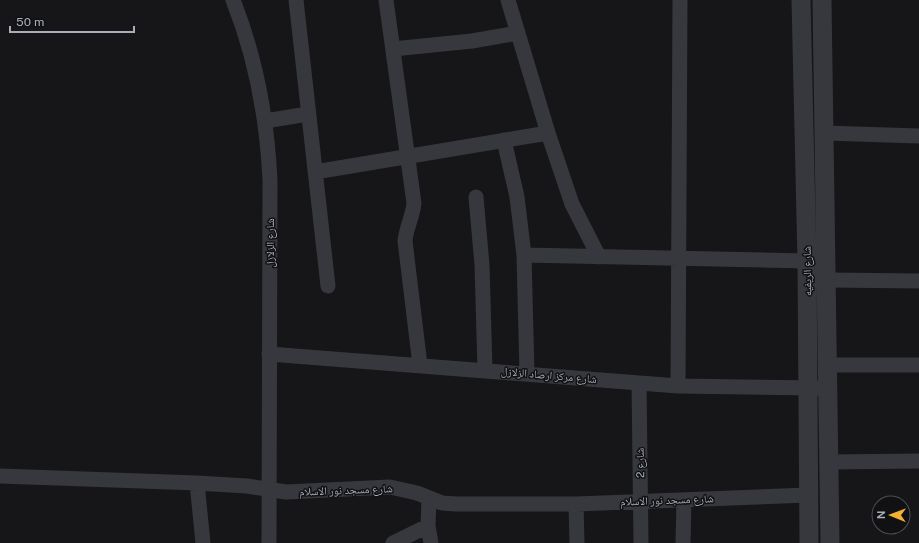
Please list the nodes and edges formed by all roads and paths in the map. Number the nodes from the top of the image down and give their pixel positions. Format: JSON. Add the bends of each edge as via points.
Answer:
{"nodes":[{"id":1,"x":233,"y":0,"type":"edge"},
{"id":2,"x":296,"y":0,"type":"edge"},
{"id":3,"x":386,"y":0,"type":"edge"},
{"id":4,"x":508,"y":0,"type":"edge"},
{"id":5,"x":680,"y":0,"type":"edge"},
{"id":6,"x":801,"y":0,"type":"edge"},
{"id":7,"x":822,"y":0,"type":"edge"},
{"id":8,"x":518,"y":33,"type":"junction"},
{"id":9,"x":393,"y":49,"type":"junction"},
{"id":10,"x":308,"y":114,"type":"junction"},
{"id":11,"x":265,"y":121,"type":"junction"},
{"id":12,"x":548,"y":133,"type":"junction"},
{"id":13,"x":825,"y":133,"type":"junction"},
{"id":14,"x":919,"y":136,"type":"edge"},
{"id":15,"x":504,"y":140,"type":"junction"},
{"id":16,"x":407,"y":157,"type":"junction"},
{"id":17,"x":315,"y":172,"type":"junction"},
{"id":18,"x":476,"y":197,"type":"dead end"},
{"id":19,"x":524,"y":255,"type":"junction"},
{"id":20,"x":599,"y":257,"type":"junction"},
{"id":21,"x":679,"y":259,"type":"junction"},
{"id":22,"x":807,"y":261,"type":"junction"},
{"id":23,"x":828,"y":280,"type":"junction"},
{"id":24,"x":919,"y":281,"type":"edge"},
{"id":25,"x":328,"y":286,"type":"dead end"},
{"id":26,"x":269,"y":354,"type":"junction"},
{"id":27,"x":829,"y":365,"type":"junction"},
{"id":28,"x":919,"y":365,"type":"edge"},
{"id":29,"x":420,"y":366,"type":"junction"},
{"id":30,"x":485,"y":370,"type":"junction"},
{"id":31,"x":527,"y":374,"type":"junction"},
{"id":32,"x":639,"y":383,"type":"junction"},
{"id":33,"x":678,"y":386,"type":"junction"},
{"id":34,"x":808,"y":388,"type":"junction"},
{"id":35,"x":829,"y":388,"type":"junction"},
{"id":36,"x":919,"y":461,"type":"edge"},
{"id":37,"x":829,"y":462,"type":"junction"},
{"id":38,"x":0,"y":476,"type":"edge"},
{"id":39,"x":197,"y":483,"type":"junction"},
{"id":40,"x":268,"y":490,"type":"junction"},
{"id":41,"x":809,"y":495,"type":"junction"},
{"id":42,"x":429,"y":499,"type":"junction"},
{"id":43,"x":684,"y":500,"type":"junction"},
{"id":44,"x":641,"y":501,"type":"junction"},
{"id":45,"x":576,"y":504,"type":"junction"},
{"id":46,"x":428,"y":526,"type":"junction"},
{"id":47,"x":203,"y":543,"type":"edge"},
{"id":48,"x":269,"y":543,"type":"edge"},
{"id":49,"x":393,"y":543,"type":"edge"},
{"id":50,"x":430,"y":543,"type":"edge"},
{"id":51,"x":577,"y":543,"type":"edge"},
{"id":52,"x":641,"y":543,"type":"edge"},
{"id":53,"x":684,"y":543,"type":"edge"},
{"id":54,"x":809,"y":543,"type":"edge"},
{"id":55,"x":830,"y":543,"type":"edge"}],
"edges":[{"from":1,"to":11,"type":"street","name":"شارع الزلازل","via":[[254,63]]},
{"from":2,"to":10,"type":"street"},
{"from":3,"to":9,"type":"street"},
{"from":4,"to":8,"type":"street"},
{"from":5,"to":21,"type":"street"},
{"from":6,"to":22,"type":"street","name":"شارع الريفيه"},
{"from":7,"to":13,"type":"street","name":"شارع الريفيه"},
{"from":8,"to":9,"type":"street","via":[[472,41]]},
{"from":8,"to":12,"type":"street"},
{"from":9,"to":16,"type":"street"},
{"from":10,"to":11,"type":"street"},
{"from":10,"to":17,"type":"street"},
{"from":11,"to":26,"type":"street","name":"شارع الزلازل","via":[[270,180]]},
{"from":12,"to":15,"type":"street"},
{"from":12,"to":20,"type":"street","via":[[572,204]]},
{"from":13,"to":14,"type":"street"},
{"from":13,"to":23,"type":"street","name":"شارع الريفيه"},
{"from":15,"to":16,"type":"street"},
{"from":15,"to":19,"type":"street","via":[[517,197]]},
{"from":16,"to":17,"type":"street"},
{"from":16,"to":29,"type":"street","via":[[414,211],[405,241]]},
{"from":17,"to":25,"type":"street"},
{"from":18,"to":30,"type":"street","via":[[484,287]]},
{"from":19,"to":20,"type":"street"},
{"from":19,"to":31,"type":"street"},
{"from":20,"to":21,"type":"street"},
{"from":21,"to":22,"type":"street"},
{"from":21,"to":33,"type":"street"},
{"from":22,"to":34,"type":"street","name":"شارع الريفيه"},
{"from":23,"to":24,"type":"street"},
{"from":23,"to":27,"type":"street","name":"شارع الريفيه"},
{"from":26,"to":29,"type":"street","name":"شارع مركز ارصاد الزلازل"},
{"from":26,"to":40,"type":"street","name":"شارع الزلازل"},
{"from":27,"to":28,"type":"street"},
{"from":27,"to":35,"type":"street","name":"شارع الريفيه"},
{"from":29,"to":30,"type":"street","name":"شارع مركز ارصاد الزلازل"},
{"from":30,"to":31,"type":"street","name":"شارع مركز ارصاد الزلازل"},
{"from":31,"to":32,"type":"street","name":"شارع مركز ارصاد الزلازل"},
{"from":32,"to":33,"type":"street","name":"شارع مركز ارصاد الزلازل"},
{"from":32,"to":44,"type":"street","name":"شارع 2"},
{"from":33,"to":34,"type":"street","name":"شارع مركز ارصاد الزلازل"},
{"from":34,"to":35,"type":"street","name":"شارع مركز ارصاد الزلازل"},
{"from":34,"to":41,"type":"street","name":"شارع الريفيه"},
{"from":35,"to":37,"type":"street","name":"شارع الريفيه"},
{"from":36,"to":37,"type":"street"},
{"from":37,"to":55,"type":"street","name":"شارع الريفيه"},
{"from":38,"to":39,"type":"street","name":"شارع مسجد نور الاسلام"},
{"from":39,"to":40,"type":"street","name":"شارع مسجد نور الاسلام"},
{"from":39,"to":47,"type":"street"},
{"from":40,"to":42,"type":"street","name":"شارع مسجد نور الاسلام","via":[[286,492],[390,487],[417,493]]},
{"from":40,"to":48,"type":"street","name":"شارع الزلازل"},
{"from":41,"to":43,"type":"street","name":"شارع مسجد نور الاسلام"},
{"from":41,"to":54,"type":"street","name":"شارع الريفيه"},
{"from":42,"to":45,"type":"street","name":"شارع مسجد نور الاسلام","via":[[456,504]]},
{"from":42,"to":46,"type":"street"},
{"from":43,"to":44,"type":"street","name":"شارع مسجد نور الاسلام"},
{"from":43,"to":53,"type":"street"},
{"from":44,"to":45,"type":"street","name":"شارع مسجد نور الاسلام"},
{"from":44,"to":52,"type":"street","name":"شارع 2"},
{"from":45,"to":51,"type":"street"},
{"from":46,"to":49,"type":"street"},
{"from":46,"to":50,"type":"street"}]}
